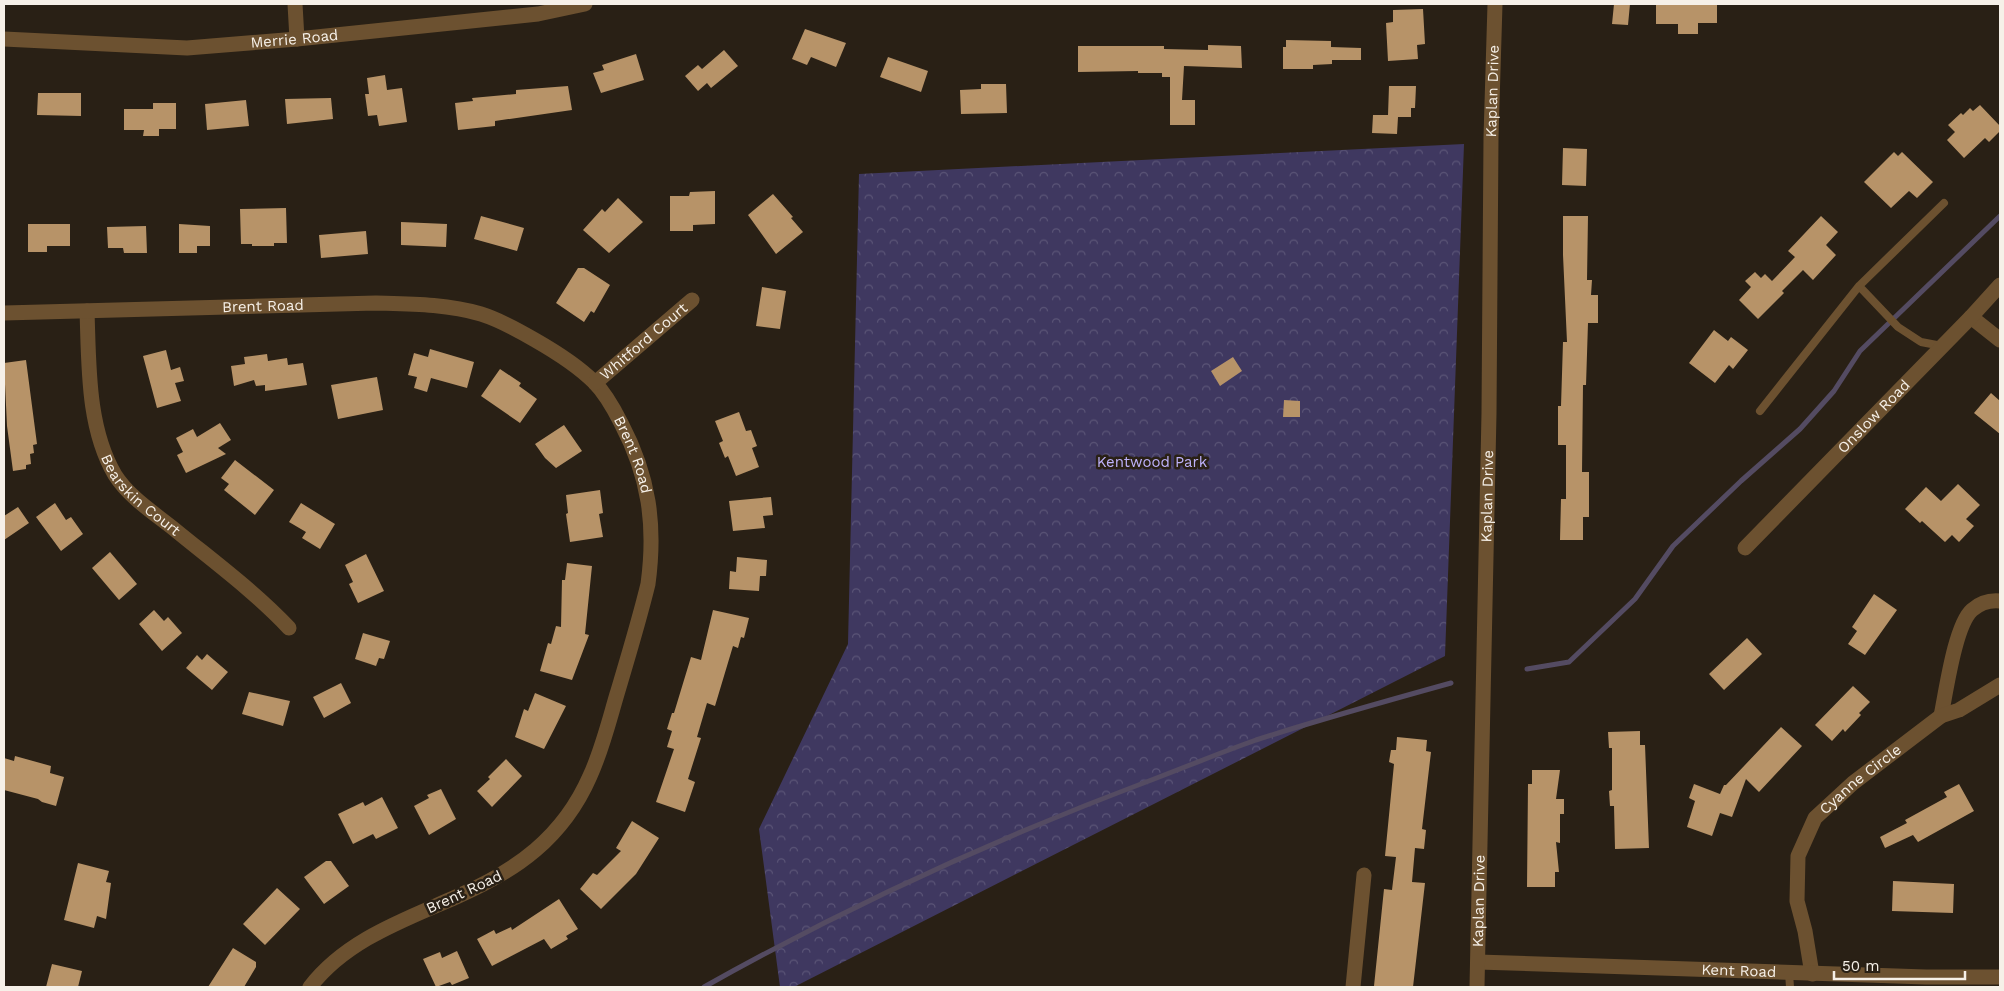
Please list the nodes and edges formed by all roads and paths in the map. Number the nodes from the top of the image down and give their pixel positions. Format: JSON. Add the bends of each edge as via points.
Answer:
{"nodes":[{"id":1,"x":294,"y":4,"type":"edge"},
{"id":2,"x":585,"y":4,"type":"edge"},
{"id":3,"x":1495,"y":4,"type":"edge"},
{"id":4,"x":4,"y":39,"type":"edge"},
{"id":5,"x":297,"y":39,"type":"junction"},
{"id":6,"x":1944,"y":202,"type":"dead end"},
{"id":7,"x":2000,"y":285,"type":"edge"},
{"id":8,"x":1859,"y":286,"type":"junction"},
{"id":9,"x":692,"y":300,"type":"dead end"},
{"id":10,"x":87,"y":311,"type":"junction"},
{"id":11,"x":4,"y":312,"type":"edge"},
{"id":12,"x":1971,"y":317,"type":"junction"},
{"id":13,"x":2000,"y":340,"type":"edge"},
{"id":14,"x":1943,"y":346,"type":"junction"},
{"id":15,"x":595,"y":383,"type":"junction"},
{"id":16,"x":1760,"y":411,"type":"dead end"},
{"id":17,"x":1745,"y":548,"type":"dead end"},
{"id":18,"x":2000,"y":601,"type":"edge"},
{"id":19,"x":289,"y":628,"type":"dead end"},
{"id":20,"x":2000,"y":685,"type":"edge"},
{"id":21,"x":1941,"y":716,"type":"junction"},
{"id":22,"x":1364,"y":875,"type":"dead end"},
{"id":23,"x":1478,"y":962,"type":"junction"},
{"id":24,"x":1812,"y":974,"type":"junction"},
{"id":25,"x":2000,"y":977,"type":"edge"},
{"id":26,"x":1790,"y":980,"type":"edge"},
{"id":27,"x":310,"y":987,"type":"edge"},
{"id":28,"x":1353,"y":987,"type":"edge"},
{"id":29,"x":1477,"y":987,"type":"edge"}],
"edges":[{"from":1,"to":5,"type":"street"},
{"from":2,"to":5,"type":"street","name":"Merrie Road","via":[[538,14]]},
{"from":3,"to":23,"type":"street","name":"Kaplan Drive"},
{"from":4,"to":5,"type":"street","name":"Merrie Road","via":[[187,48]]},
{"from":6,"to":8,"type":"lane"},
{"from":7,"to":12,"type":"street","name":"Onslow Road"},
{"from":8,"to":14,"type":"lane","via":[[1898,327],[1921,342]]},
{"from":8,"to":16,"type":"lane"},
{"from":9,"to":15,"type":"street","name":"Whitford Court"},
{"from":10,"to":11,"type":"street","name":"Brent Road"},
{"from":10,"to":15,"type":"street","name":"Brent Road","via":[[376,303],[452,307],[482,314],[510,326],[556,352]]},
{"from":10,"to":19,"type":"street","name":"Bearskin Court","via":[[92,402],[101,439],[116,476],[135,497],[262,600]]},
{"from":12,"to":13,"type":"street"},
{"from":12,"to":14,"type":"street","name":"Onslow Road"},
{"from":14,"to":17,"type":"street","name":"Onslow Road"},
{"from":15,"to":27,"type":"street","name":"Brent Road","via":[[633,446],[647,492],[652,560],[643,606],[590,777],[565,820],[536,851],[490,882],[365,940],[328,968]]},
{"from":18,"to":21,"type":"street","via":[[1990,600],[1971,610],[1960,631]]},
{"from":20,"to":21,"type":"street","name":"Cyanne Circle","via":[[1958,710]]},
{"from":21,"to":24,"type":"street","name":"Cyanne Circle","via":[[1853,783],[1815,818],[1798,856],[1796,901]]},
{"from":22,"to":28,"type":"street"},
{"from":23,"to":26,"type":"street","name":"Kent Road"},
{"from":23,"to":29,"type":"street","name":"Kaplan Drive"},
{"from":24,"to":25,"type":"street","name":"Kent Road"},
{"from":24,"to":26,"type":"street","name":"Kent Road"}]}
